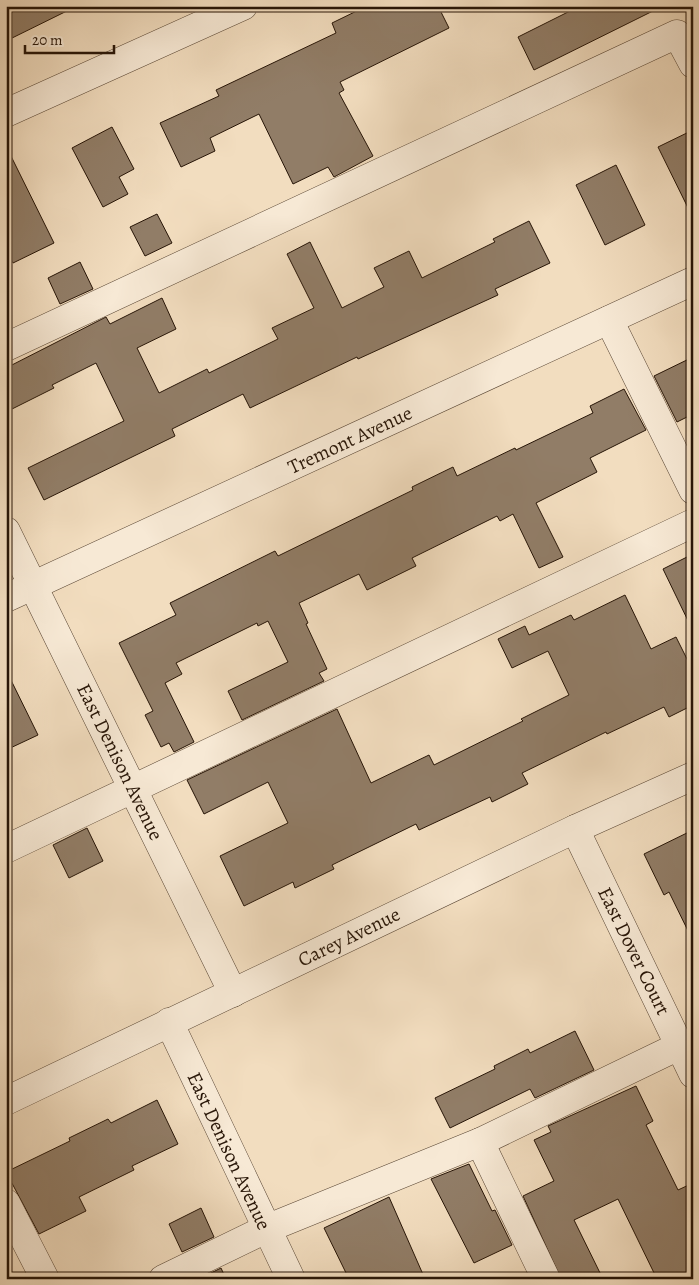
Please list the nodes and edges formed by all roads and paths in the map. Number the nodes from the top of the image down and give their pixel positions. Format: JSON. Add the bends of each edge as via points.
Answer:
{"nodes":[{"id":1,"x":243,"y":6,"type":"edge"},
{"id":2,"x":693,"y":64,"type":"edge"},
{"id":3,"x":6,"y":113,"type":"edge"},
{"id":4,"x":693,"y":281,"type":"edge"},
{"id":5,"x":609,"y":320,"type":"junction"},
{"id":6,"x":6,"y":347,"type":"edge"},
{"id":7,"x":693,"y":490,"type":"edge"},
{"id":8,"x":693,"y":523,"type":"edge"},
{"id":9,"x":6,"y":531,"type":"edge"},
{"id":10,"x":33,"y":585,"type":"junction"},
{"id":11,"x":6,"y":598,"type":"edge"},
{"id":12,"x":693,"y":776,"type":"edge"},
{"id":13,"x":133,"y":789,"type":"junction"},
{"id":14,"x":575,"y":829,"type":"junction"},
{"id":15,"x":6,"y":849,"type":"edge"},
{"id":16,"x":233,"y":993,"type":"junction"},
{"id":17,"x":169,"y":1022,"type":"junction"},
{"id":18,"x":679,"y":1046,"type":"junction"},
{"id":19,"x":693,"y":1074,"type":"edge"},
{"id":20,"x":6,"y":1101,"type":"edge"},
{"id":21,"x":480,"y":1142,"type":"junction"},
{"id":22,"x":6,"y":1203,"type":"edge"},
{"id":23,"x":266,"y":1229,"type":"junction"},
{"id":24,"x":45,"y":1279,"type":"edge"},
{"id":25,"x":163,"y":1279,"type":"edge"},
{"id":26,"x":291,"y":1279,"type":"edge"},
{"id":27,"x":546,"y":1279,"type":"edge"}],
"edges":[{"from":1,"to":3,"type":"street"},
{"from":2,"to":6,"type":"street","via":[[677,34]]},
{"from":4,"to":5,"type":"street","name":"Tremont Avenue"},
{"from":5,"to":7,"type":"street"},
{"from":5,"to":10,"type":"street","name":"Tremont Avenue"},
{"from":8,"to":13,"type":"street"},
{"from":9,"to":10,"type":"street","name":"East Denison Avenue"},
{"from":10,"to":11,"type":"street","name":"Tremont Avenue"},
{"from":10,"to":13,"type":"street","name":"East Denison Avenue"},
{"from":12,"to":14,"type":"street","name":"Carey Avenue"},
{"from":13,"to":15,"type":"street"},
{"from":13,"to":16,"type":"street","name":"East Denison Avenue"},
{"from":14,"to":16,"type":"street","name":"Carey Avenue"},
{"from":14,"to":18,"type":"street","name":"East Dover Court"},
{"from":16,"to":17,"type":"street","name":"Carey Avenue"},
{"from":17,"to":20,"type":"street","name":"Carey Avenue"},
{"from":17,"to":23,"type":"street","name":"East Denison Avenue"},
{"from":18,"to":19,"type":"street","name":"East Dover Court"},
{"from":18,"to":21,"type":"street"},
{"from":21,"to":23,"type":"street"},
{"from":21,"to":27,"type":"street"},
{"from":22,"to":24,"type":"street"},
{"from":23,"to":25,"type":"street"},
{"from":23,"to":26,"type":"street","name":"East Denison Avenue"}]}
